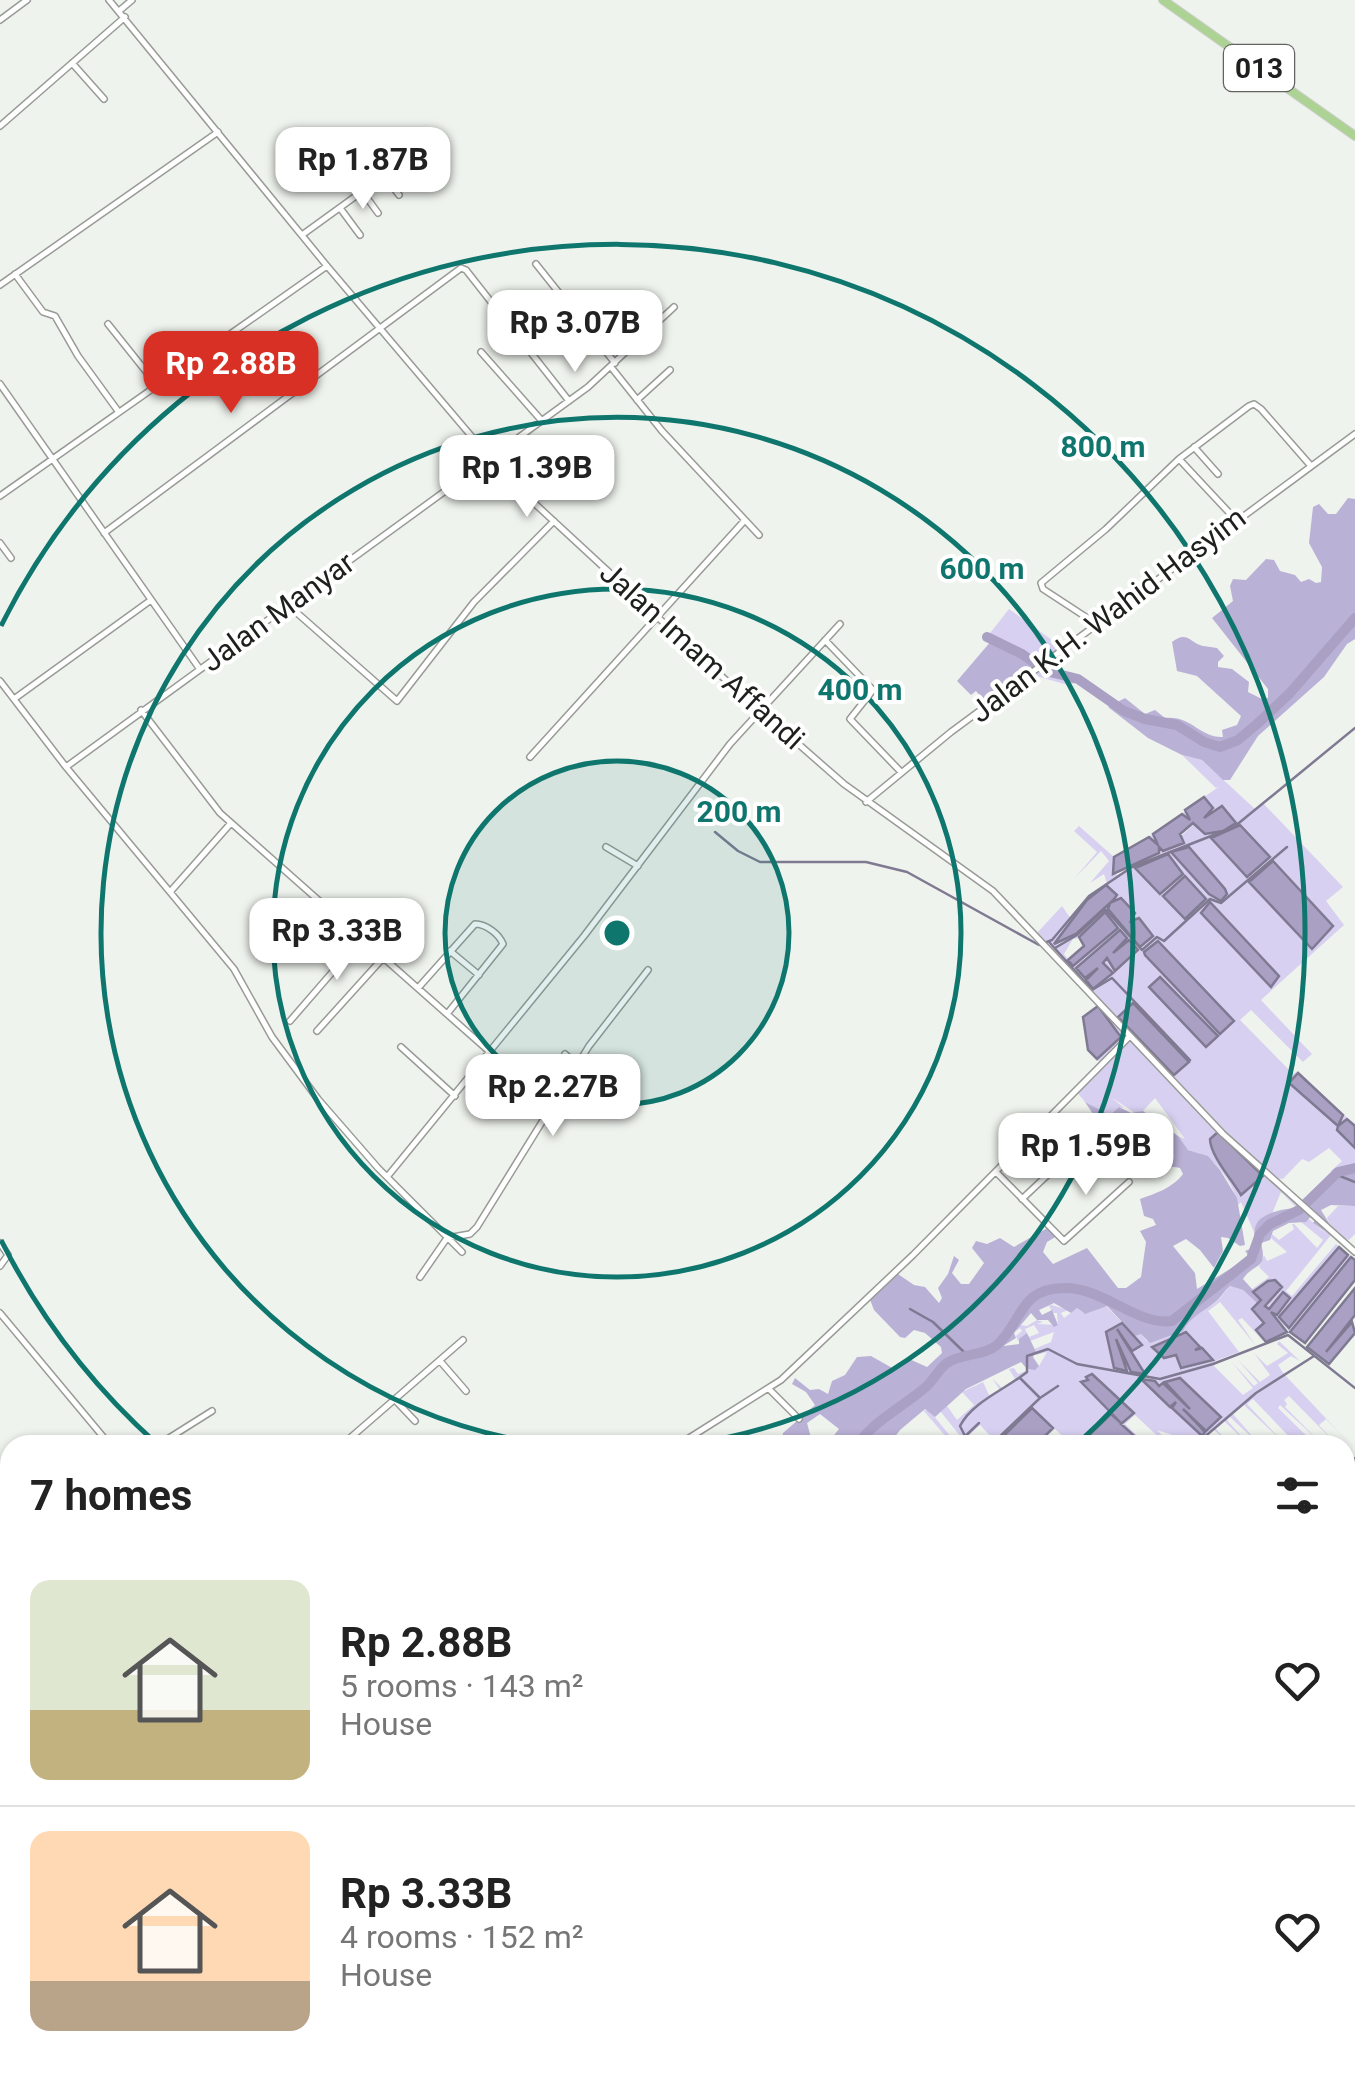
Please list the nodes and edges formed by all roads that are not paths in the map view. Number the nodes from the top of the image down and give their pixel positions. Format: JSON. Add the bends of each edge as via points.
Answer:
{"nodes":[{"id":1,"x":27,"y":0,"type":"edge"},
{"id":2,"x":109,"y":0,"type":"edge"},
{"id":3,"x":132,"y":0,"type":"edge"},
{"id":4,"x":1163,"y":0,"type":"edge"},
{"id":5,"x":122,"y":14,"type":"junction"},
{"id":6,"x":0,"y":20,"type":"edge"},
{"id":7,"x":72,"y":63,"type":"junction"},
{"id":8,"x":104,"y":98,"type":"dead end"},
{"id":9,"x":0,"y":126,"type":"edge"},
{"id":10,"x":218,"y":132,"type":"junction"},
{"id":11,"x":1355,"y":136,"type":"edge"},
{"id":12,"x":384,"y":175,"type":"junction"},
{"id":13,"x":426,"y":185,"type":"dead end"},
{"id":14,"x":362,"y":191,"type":"junction"},
{"id":15,"x":399,"y":195,"type":"dead end"},
{"id":16,"x":340,"y":208,"type":"junction"},
{"id":17,"x":378,"y":212,"type":"dead end"},
{"id":18,"x":302,"y":235,"type":"junction"},
{"id":19,"x":360,"y":235,"type":"dead end"},
{"id":20,"x":536,"y":264,"type":"dead end"},
{"id":21,"x":326,"y":266,"type":"junction"},
{"id":22,"x":15,"y":274,"type":"junction"},
{"id":23,"x":0,"y":285,"type":"edge"},
{"id":24,"x":674,"y":307,"type":"dead end"},
{"id":25,"x":108,"y":324,"type":"dead end"},
{"id":26,"x":380,"y":329,"type":"junction"},
{"id":27,"x":482,"y":352,"type":"dead end"},
{"id":28,"x":613,"y":365,"type":"junction"},
{"id":29,"x":670,"y":370,"type":"dead end"},
{"id":30,"x":0,"y":384,"type":"edge"},
{"id":31,"x":156,"y":384,"type":"junction"},
{"id":32,"x":569,"y":400,"type":"junction"},
{"id":33,"x":637,"y":400,"type":"junction"},
{"id":34,"x":118,"y":411,"type":"junction"},
{"id":35,"x":542,"y":421,"type":"junction"},
{"id":36,"x":1355,"y":434,"type":"edge"},
{"id":37,"x":509,"y":446,"type":"junction"},
{"id":38,"x":1194,"y":448,"type":"junction"},
{"id":39,"x":516,"y":454,"type":"dead end"},
{"id":40,"x":51,"y":457,"type":"junction"},
{"id":41,"x":1178,"y":459,"type":"junction"},
{"id":42,"x":491,"y":460,"type":"junction"},
{"id":43,"x":1311,"y":466,"type":"junction"},
{"id":44,"x":1218,"y":474,"type":"dead end"},
{"id":45,"x":0,"y":496,"type":"edge"},
{"id":46,"x":746,"y":520,"type":"junction"},
{"id":47,"x":1236,"y":520,"type":"junction"},
{"id":48,"x":554,"y":522,"type":"junction"},
{"id":49,"x":104,"y":533,"type":"junction"},
{"id":50,"x":759,"y":535,"type":"dead end"},
{"id":51,"x":0,"y":543,"type":"edge"},
{"id":52,"x":11,"y":558,"type":"dead end"},
{"id":53,"x":152,"y":600,"type":"junction"},
{"id":54,"x":288,"y":606,"type":"junction"},
{"id":55,"x":659,"y":618,"type":"junction"},
{"id":56,"x":1096,"y":623,"type":"junction"},
{"id":57,"x":840,"y":624,"type":"dead end"},
{"id":58,"x":825,"y":640,"type":"junction"},
{"id":59,"x":200,"y":668,"type":"junction"},
{"id":60,"x":0,"y":680,"type":"edge"},
{"id":61,"x":14,"y":699,"type":"junction"},
{"id":62,"x":141,"y":710,"type":"junction"},
{"id":63,"x":760,"y":710,"type":"junction"},
{"id":64,"x":530,"y":757,"type":"dead end"},
{"id":65,"x":66,"y":766,"type":"junction"},
{"id":66,"x":901,"y":772,"type":"junction"},
{"id":67,"x":866,"y":802,"type":"junction"},
{"id":68,"x":231,"y":823,"type":"junction"},
{"id":69,"x":606,"y":847,"type":"dead end"},
{"id":70,"x":638,"y":866,"type":"junction"},
{"id":71,"x":170,"y":892,"type":"junction"},
{"id":72,"x":361,"y":939,"type":"junction"},
{"id":73,"x":450,"y":951,"type":"junction"},
{"id":74,"x":383,"y":958,"type":"junction"},
{"id":75,"x":648,"y":970,"type":"dead end"},
{"id":76,"x":478,"y":975,"type":"junction"},
{"id":77,"x":418,"y":988,"type":"junction"},
{"id":78,"x":447,"y":1014,"type":"junction"},
{"id":79,"x":290,"y":1021,"type":"dead end"},
{"id":80,"x":317,"y":1031,"type":"dead end"},
{"id":81,"x":1129,"y":1037,"type":"junction"},
{"id":82,"x":401,"y":1047,"type":"dead end"},
{"id":83,"x":491,"y":1053,"type":"junction"},
{"id":84,"x":565,"y":1054,"type":"dead end"},
{"id":85,"x":577,"y":1065,"type":"junction"},
{"id":86,"x":604,"y":1089,"type":"dead end"},
{"id":87,"x":455,"y":1096,"type":"junction"},
{"id":88,"x":1055,"y":1168,"type":"dead end"},
{"id":89,"x":996,"y":1172,"type":"junction"},
{"id":90,"x":387,"y":1177,"type":"junction"},
{"id":91,"x":1130,"y":1182,"type":"dead end"},
{"id":92,"x":1022,"y":1199,"type":"junction"},
{"id":93,"x":448,"y":1238,"type":"junction"},
{"id":94,"x":0,"y":1243,"type":"edge"},
{"id":95,"x":462,"y":1252,"type":"dead end"},
{"id":96,"x":1355,"y":1252,"type":"edge"},
{"id":97,"x":0,"y":1266,"type":"edge"},
{"id":98,"x":420,"y":1277,"type":"dead end"},
{"id":99,"x":0,"y":1313,"type":"edge"},
{"id":100,"x":462,"y":1340,"type":"dead end"},
{"id":101,"x":440,"y":1361,"type":"junction"},
{"id":102,"x":769,"y":1389,"type":"junction"},
{"id":103,"x":466,"y":1392,"type":"dead end"},
{"id":104,"x":395,"y":1400,"type":"junction"},
{"id":105,"x":212,"y":1411,"type":"dead end"},
{"id":106,"x":799,"y":1419,"type":"dead end"},
{"id":107,"x":415,"y":1421,"type":"dead end"},
{"id":108,"x":102,"y":1435,"type":"edge"},
{"id":109,"x":174,"y":1435,"type":"edge"},
{"id":110,"x":354,"y":1435,"type":"edge"},
{"id":111,"x":694,"y":1435,"type":"edge"}],
"edges":[{"from":1,"to":6,"type":"street"},
{"from":2,"to":5,"type":"street","name":"Jalan Imam Affandi"},
{"from":3,"to":5,"type":"street"},
{"from":4,"to":11,"type":"main road","number":"013"},
{"from":5,"to":7,"type":"street"},
{"from":5,"to":10,"type":"street","name":"Jalan Imam Affandi"},
{"from":7,"to":8,"type":"street"},
{"from":7,"to":9,"type":"street"},
{"from":10,"to":18,"type":"street","name":"Jalan Imam Affandi"},
{"from":10,"to":22,"type":"street"},
{"from":12,"to":13,"type":"street","via":[[408,160]]},
{"from":12,"to":14,"type":"street"},
{"from":12,"to":15,"type":"street"},
{"from":14,"to":16,"type":"street"},
{"from":14,"to":17,"type":"street"},
{"from":16,"to":18,"type":"street"},
{"from":16,"to":19,"type":"street"},
{"from":18,"to":21,"type":"street","name":"Jalan Imam Affandi"},
{"from":20,"to":28,"type":"street"},
{"from":21,"to":26,"type":"street","name":"Jalan Imam Affandi"},
{"from":21,"to":31,"type":"street"},
{"from":22,"to":23,"type":"street"},
{"from":22,"to":34,"type":"street","via":[[42,311],[56,316]]},
{"from":24,"to":28,"type":"street","name":"Jalan Manyar"},
{"from":25,"to":31,"type":"street"},
{"from":26,"to":32,"type":"street","via":[[463,268]]},
{"from":26,"to":42,"type":"street","name":"Jalan Imam Affandi"},
{"from":26,"to":49,"type":"street"},
{"from":27,"to":35,"type":"street"},
{"from":28,"to":32,"type":"street","name":"Jalan Manyar"},
{"from":28,"to":33,"type":"street"},
{"from":29,"to":33,"type":"street"},
{"from":30,"to":40,"type":"street"},
{"from":31,"to":34,"type":"street"},
{"from":32,"to":35,"type":"street","name":"Jalan Manyar"},
{"from":33,"to":46,"type":"street"},
{"from":34,"to":40,"type":"street"},
{"from":35,"to":37,"type":"street","name":"Jalan Manyar"},
{"from":36,"to":43,"type":"street","name":"Jalan K.H. Wahid Hasyim"},
{"from":37,"to":39,"type":"street"},
{"from":37,"to":42,"type":"street","name":"Jalan Manyar"},
{"from":38,"to":41,"type":"street"},
{"from":38,"to":43,"type":"street","via":[[1254,404]]},
{"from":38,"to":44,"type":"street"},
{"from":40,"to":45,"type":"street"},
{"from":40,"to":49,"type":"street"},
{"from":41,"to":47,"type":"street"},
{"from":41,"to":56,"type":"street","via":[[1041,583]]},
{"from":42,"to":48,"type":"street","name":"Jalan Imam Affandi"},
{"from":42,"to":54,"type":"street","name":"Jalan Manyar"},
{"from":43,"to":47,"type":"street","name":"Jalan K.H. Wahid Hasyim"},
{"from":46,"to":50,"type":"street"},
{"from":46,"to":55,"type":"street"},
{"from":47,"to":56,"type":"street","name":"Jalan K.H. Wahid Hasyim"},
{"from":48,"to":54,"type":"street","via":[[474,602],[397,701]]},
{"from":48,"to":55,"type":"street","name":"Jalan Imam Affandi"},
{"from":49,"to":53,"type":"street"},
{"from":51,"to":52,"type":"street"},
{"from":53,"to":59,"type":"street"},
{"from":53,"to":61,"type":"street"},
{"from":54,"to":59,"type":"street","name":"Jalan Manyar"},
{"from":55,"to":63,"type":"street","name":"Jalan Imam Affandi"},
{"from":55,"to":64,"type":"street"},
{"from":56,"to":66,"type":"street","name":"Jalan K.H. Wahid Hasyim"},
{"from":57,"to":58,"type":"street"},
{"from":58,"to":63,"type":"street"},
{"from":58,"to":66,"type":"street","via":[[873,690],[850,719]]},
{"from":59,"to":62,"type":"street","name":"Jalan Manyar"},
{"from":60,"to":61,"type":"street"},
{"from":61,"to":65,"type":"street"},
{"from":62,"to":65,"type":"street","name":"Jalan Manyar"},
{"from":62,"to":68,"type":"street"},
{"from":63,"to":67,"type":"street","name":"Jalan Imam Affandi"},
{"from":63,"to":70,"type":"street"},
{"from":65,"to":71,"type":"street"},
{"from":66,"to":67,"type":"street","name":"Jalan K.H. Wahid Hasyim"},
{"from":67,"to":81,"type":"street","name":"Jalan Imam Affandi","via":[[984,884]]},
{"from":68,"to":71,"type":"street"},
{"from":68,"to":72,"type":"street"},
{"from":69,"to":70,"type":"street"},
{"from":70,"to":83,"type":"street"},
{"from":71,"to":90,"type":"street","via":[[234,969],[318,1099]]},
{"from":72,"to":74,"type":"street"},
{"from":72,"to":79,"type":"street"},
{"from":73,"to":76,"type":"street"},
{"from":73,"to":76,"type":"street","via":[[474,924],[488,928],[503,944]]},
{"from":73,"to":77,"type":"street"},
{"from":74,"to":77,"type":"street"},
{"from":74,"to":80,"type":"street"},
{"from":75,"to":85,"type":"street"},
{"from":76,"to":78,"type":"street"},
{"from":77,"to":78,"type":"street"},
{"from":78,"to":83,"type":"street"},
{"from":81,"to":89,"type":"street"},
{"from":81,"to":96,"type":"street","name":"Jalan Imam Affandi"},
{"from":82,"to":87,"type":"street"},
{"from":83,"to":87,"type":"street"},
{"from":84,"to":85,"type":"street"},
{"from":85,"to":86,"type":"street"},
{"from":85,"to":93,"type":"street","via":[[475,1230]]},
{"from":87,"to":90,"type":"street"},
{"from":88,"to":92,"type":"street"},
{"from":89,"to":92,"type":"street"},
{"from":89,"to":102,"type":"street"},
{"from":90,"to":93,"type":"street"},
{"from":91,"to":92,"type":"street","via":[[1064,1242]]},
{"from":93,"to":95,"type":"street"},
{"from":93,"to":98,"type":"street"},
{"from":94,"to":97,"type":"street","via":[[8,1255]]},
{"from":99,"to":108,"type":"street"},
{"from":100,"to":101,"type":"street"},
{"from":101,"to":103,"type":"street"},
{"from":101,"to":104,"type":"street"},
{"from":102,"to":106,"type":"street"},
{"from":102,"to":111,"type":"street"},
{"from":104,"to":107,"type":"street"},
{"from":104,"to":110,"type":"street"},
{"from":105,"to":109,"type":"street"}]}
